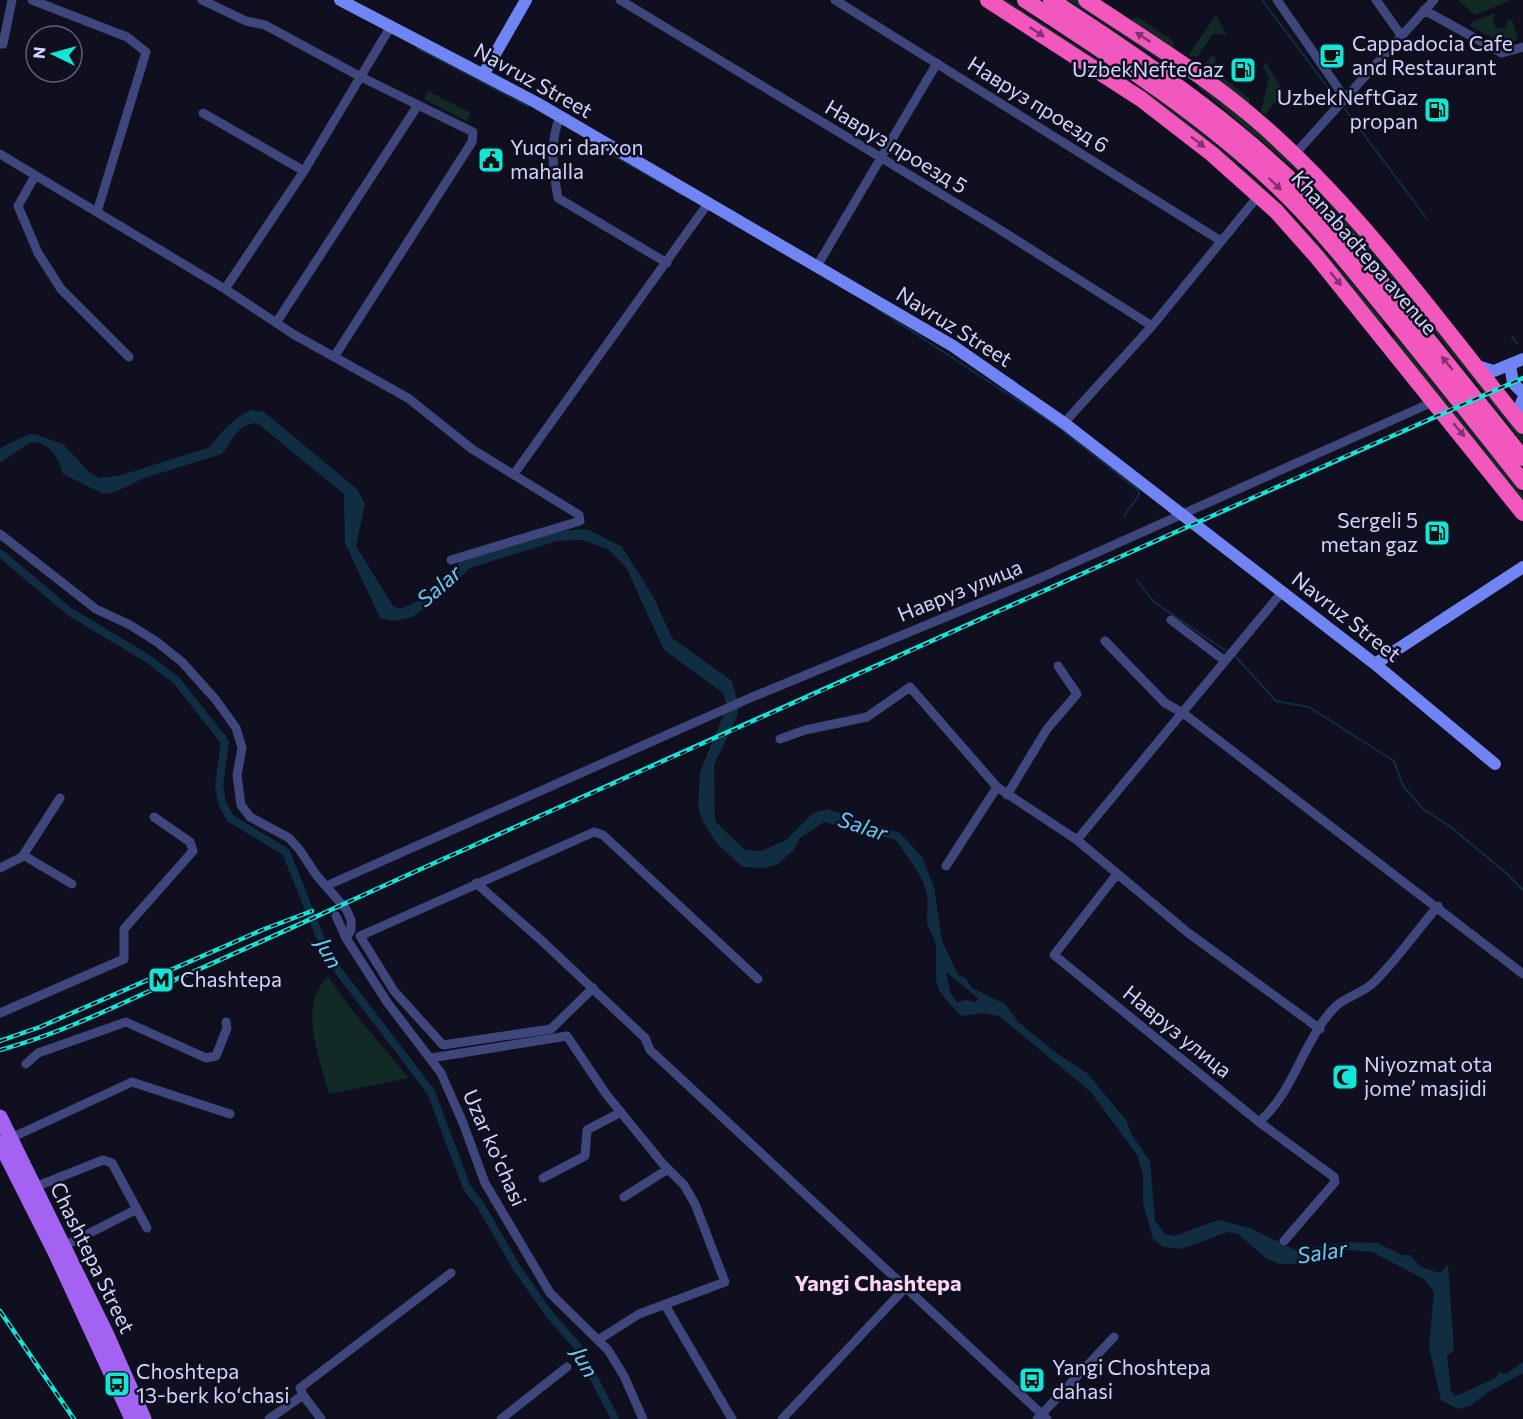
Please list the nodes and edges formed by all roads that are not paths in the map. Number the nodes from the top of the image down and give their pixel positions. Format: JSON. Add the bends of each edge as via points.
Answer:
{"nodes":[{"id":1,"x":12,"y":0,"type":"edge"},
{"id":2,"x":32,"y":0,"type":"edge"},
{"id":3,"x":202,"y":0,"type":"edge"},
{"id":4,"x":340,"y":0,"type":"edge"},
{"id":5,"x":526,"y":0,"type":"edge"},
{"id":6,"x":620,"y":0,"type":"edge"},
{"id":7,"x":835,"y":0,"type":"edge"},
{"id":8,"x":988,"y":0,"type":"edge"},
{"id":9,"x":1025,"y":0,"type":"edge"},
{"id":10,"x":1051,"y":0,"type":"edge"},
{"id":11,"x":1086,"y":0,"type":"edge"},
{"id":12,"x":1277,"y":0,"type":"edge"},
{"id":13,"x":1376,"y":0,"type":"edge"},
{"id":14,"x":1434,"y":0,"type":"edge"},
{"id":15,"x":1424,"y":10,"type":"junction"},
{"id":16,"x":392,"y":26,"type":"junction"},
{"id":17,"x":1401,"y":35,"type":"junction"},
{"id":18,"x":0,"y":44,"type":"edge"},
{"id":19,"x":1523,"y":47,"type":"edge"},
{"id":20,"x":938,"y":63,"type":"junction"},
{"id":21,"x":1132,"y":70,"type":"junction"},
{"id":22,"x":483,"y":75,"type":"junction"},
{"id":23,"x":361,"y":77,"type":"junction"},
{"id":24,"x":1173,"y":82,"type":"junction"},
{"id":25,"x":1209,"y":82,"type":"junction"},
{"id":26,"x":1345,"y":98,"type":"junction"},
{"id":27,"x":1141,"y":99,"type":"junction"},
{"id":28,"x":418,"y":105,"type":"junction"},
{"id":29,"x":203,"y":113,"type":"dead end"},
{"id":30,"x":560,"y":117,"type":"junction"},
{"id":31,"x":0,"y":154,"type":"edge"},
{"id":32,"x":1297,"y":158,"type":"junction"},
{"id":33,"x":881,"y":160,"type":"junction"},
{"id":34,"x":304,"y":171,"type":"junction"},
{"id":35,"x":35,"y":176,"type":"junction"},
{"id":36,"x":1308,"y":194,"type":"junction"},
{"id":37,"x":1259,"y":195,"type":"junction"},
{"id":38,"x":709,"y":202,"type":"junction"},
{"id":39,"x":97,"y":212,"type":"junction"},
{"id":40,"x":1221,"y":241,"type":"junction"},
{"id":41,"x":667,"y":262,"type":"junction"},
{"id":42,"x":1358,"y":264,"type":"junction"},
{"id":43,"x":817,"y":266,"type":"junction"},
{"id":44,"x":225,"y":289,"type":"junction"},
{"id":45,"x":1387,"y":311,"type":"junction"},
{"id":46,"x":276,"y":323,"type":"junction"},
{"id":47,"x":1152,"y":326,"type":"junction"},
{"id":48,"x":1389,"y":346,"type":"junction"},
{"id":49,"x":129,"y":357,"type":"dead end"},
{"id":50,"x":334,"y":357,"type":"junction"},
{"id":51,"x":1523,"y":359,"type":"edge"},
{"id":52,"x":1470,"y":360,"type":"junction"},
{"id":53,"x":1510,"y":365,"type":"junction"},
{"id":54,"x":1523,"y":393,"type":"edge"},
{"id":55,"x":1523,"y":399,"type":"edge"},
{"id":56,"x":1435,"y":402,"type":"junction"},
{"id":57,"x":1064,"y":423,"type":"junction"},
{"id":58,"x":1521,"y":424,"type":"edge"},
{"id":59,"x":1523,"y":458,"type":"edge"},
{"id":60,"x":514,"y":474,"type":"junction"},
{"id":61,"x":1523,"y":482,"type":"edge"},
{"id":62,"x":1523,"y":513,"type":"edge"},
{"id":63,"x":1181,"y":515,"type":"junction"},
{"id":64,"x":0,"y":534,"type":"edge"},
{"id":65,"x":451,"y":560,"type":"dead end"},
{"id":66,"x":1523,"y":567,"type":"edge"},
{"id":67,"x":1282,"y":592,"type":"junction"},
{"id":68,"x":1171,"y":620,"type":"dead end"},
{"id":69,"x":1105,"y":641,"type":"dead end"},
{"id":70,"x":1225,"y":661,"type":"junction"},
{"id":71,"x":1375,"y":664,"type":"junction"},
{"id":72,"x":1058,"y":666,"type":"dead end"},
{"id":73,"x":1183,"y":712,"type":"junction"},
{"id":74,"x":780,"y":739,"type":"dead end"},
{"id":75,"x":1495,"y":764,"type":"dead end"},
{"id":76,"x":997,"y":787,"type":"junction"},
{"id":77,"x":1007,"y":795,"type":"junction"},
{"id":78,"x":60,"y":798,"type":"dead end"},
{"id":79,"x":154,"y":817,"type":"dead end"},
{"id":80,"x":1077,"y":840,"type":"junction"},
{"id":81,"x":23,"y":855,"type":"junction"},
{"id":82,"x":946,"y":866,"type":"dead end"},
{"id":83,"x":0,"y":868,"type":"edge"},
{"id":84,"x":1117,"y":874,"type":"junction"},
{"id":85,"x":476,"y":883,"type":"junction"},
{"id":86,"x":72,"y":884,"type":"dead end"},
{"id":87,"x":326,"y":886,"type":"junction"},
{"id":88,"x":1438,"y":906,"type":"junction"},
{"id":89,"x":336,"y":916,"type":"dead end"},
{"id":90,"x":360,"y":936,"type":"junction"},
{"id":91,"x":347,"y":937,"type":"junction"},
{"id":92,"x":1523,"y":974,"type":"edge"},
{"id":93,"x":758,"y":979,"type":"dead end"},
{"id":94,"x":593,"y":988,"type":"junction"},
{"id":95,"x":0,"y":1013,"type":"edge"},
{"id":96,"x":226,"y":1023,"type":"dead end"},
{"id":97,"x":1320,"y":1029,"type":"junction"},
{"id":98,"x":431,"y":1058,"type":"junction"},
{"id":99,"x":26,"y":1064,"type":"dead end"},
{"id":100,"x":621,"y":1112,"type":"junction"},
{"id":101,"x":230,"y":1114,"type":"dead end"},
{"id":102,"x":0,"y":1117,"type":"edge"},
{"id":103,"x":1259,"y":1122,"type":"junction"},
{"id":104,"x":5,"y":1141,"type":"edge"},
{"id":105,"x":668,"y":1169,"type":"junction"},
{"id":106,"x":543,"y":1178,"type":"dead end"},
{"id":107,"x":35,"y":1187,"type":"junction"},
{"id":108,"x":624,"y":1197,"type":"dead end"},
{"id":109,"x":137,"y":1209,"type":"junction"},
{"id":110,"x":147,"y":1228,"type":"dead end"},
{"id":111,"x":1284,"y":1241,"type":"dead end"},
{"id":112,"x":64,"y":1246,"type":"junction"},
{"id":113,"x":451,"y":1273,"type":"dead end"},
{"id":114,"x":906,"y":1287,"type":"junction"},
{"id":115,"x":665,"y":1305,"type":"junction"},
{"id":116,"x":1114,"y":1337,"type":"dead end"},
{"id":117,"x":598,"y":1340,"type":"junction"},
{"id":118,"x":567,"y":1368,"type":"dead end"},
{"id":119,"x":303,"y":1395,"type":"junction"},
{"id":120,"x":1042,"y":1417,"type":"edge"},
{"id":121,"x":132,"y":1419,"type":"edge"},
{"id":122,"x":144,"y":1419,"type":"edge"},
{"id":123,"x":269,"y":1419,"type":"edge"},
{"id":124,"x":321,"y":1419,"type":"edge"},
{"id":125,"x":501,"y":1419,"type":"edge"},
{"id":126,"x":644,"y":1419,"type":"edge"},
{"id":127,"x":732,"y":1419,"type":"edge"},
{"id":128,"x":782,"y":1419,"type":"edge"}],
"edges":[{"from":1,"to":18,"type":"street"},
{"from":2,"to":39,"type":"street","via":[[127,37],[146,52]]},
{"from":3,"to":23,"type":"street","via":[[246,21],[265,25]]},
{"from":4,"to":16,"type":"street","name":"Navruz Street"},
{"from":5,"to":22,"type":"street"},
{"from":6,"to":33,"type":"street","name":"Навруз проезд 5"},
{"from":7,"to":20,"type":"street","name":"Навруз проезд 6"},
{"from":8,"to":27,"type":"highway","one_way":true},
{"from":9,"to":21,"type":"highway","name":"Khanabadtepa avenue"},
{"from":10,"to":24,"type":"highway","name":"Khanabadtepa avenue"},
{"from":25,"to":11,"type":"highway","one_way":true},
{"from":12,"to":26,"type":"street"},
{"from":13,"to":17,"type":"street"},
{"from":14,"to":15,"type":"street"},
{"from":15,"to":17,"type":"street"},
{"from":15,"to":19,"type":"street","via":[[1502,52]]},
{"from":16,"to":22,"type":"street","name":"Navruz Street"},
{"from":16,"to":23,"type":"street"},
{"from":17,"to":26,"type":"street"},
{"from":20,"to":33,"type":"street"},
{"from":20,"to":40,"type":"street","name":"Навруз проезд 6"},
{"from":21,"to":27,"type":"highway"},
{"from":21,"to":42,"type":"highway","name":"Khanabadtepa avenue","one_way":true,"via":[[1246,157]]},
{"from":22,"to":30,"type":"street","name":"Navruz Street"},
{"from":23,"to":28,"type":"street"},
{"from":23,"to":34,"type":"street"},
{"from":24,"to":25,"type":"highway"},
{"from":24,"to":36,"type":"highway","name":"Khanabadtepa avenue","via":[[1230,124]]},
{"from":25,"to":32,"type":"highway"},
{"from":26,"to":32,"type":"street"},
{"from":27,"to":37,"type":"highway","one_way":true},
{"from":28,"to":46,"type":"street"},
{"from":28,"to":50,"type":"street","via":[[471,130],[474,138]]},
{"from":29,"to":34,"type":"street"},
{"from":30,"to":38,"type":"street","name":"Navruz Street"},
{"from":30,"to":41,"type":"street","via":[[553,147],[558,198]]},
{"from":31,"to":35,"type":"street"},
{"from":32,"to":36,"type":"highway"},
{"from":32,"to":52,"type":"highway","via":[[1347,208]]},
{"from":33,"to":43,"type":"street"},
{"from":33,"to":47,"type":"street","name":"Навруз проезд 5"},
{"from":34,"to":44,"type":"street"},
{"from":35,"to":39,"type":"street"},
{"from":35,"to":49,"type":"street","via":[[18,206],[38,253],[61,289]]},
{"from":36,"to":42,"type":"highway","name":"Khanabadtepa avenue"},
{"from":37,"to":40,"type":"street"},
{"from":37,"to":48,"type":"highway","one_way":true,"via":[[1298,235]]},
{"from":38,"to":41,"type":"street"},
{"from":38,"to":43,"type":"street","name":"Navruz Street"},
{"from":39,"to":44,"type":"street"},
{"from":40,"to":47,"type":"street"},
{"from":41,"to":60,"type":"street"},
{"from":42,"to":45,"type":"highway","name":"Khanabadtepa avenue"},
{"from":59,"to":42,"type":"highway","name":"Khanabadtepa avenue","one_way":true},
{"from":43,"to":57,"type":"street","name":"Navruz Street","via":[[952,346]]},
{"from":44,"to":46,"type":"street"},
{"from":45,"to":48,"type":"highway"},
{"from":45,"to":61,"type":"highway","name":"Khanabadtepa avenue"},
{"from":46,"to":50,"type":"street"},
{"from":47,"to":57,"type":"street"},
{"from":48,"to":56,"type":"highway"},
{"from":50,"to":60,"type":"street","via":[[408,398],[472,449]]},
{"from":51,"to":53,"type":"street"},
{"from":52,"to":53,"type":"street","via":[[1489,371]]},
{"from":52,"to":58,"type":"highway"},
{"from":53,"to":54,"type":"street","via":[[1513,383]]},
{"from":55,"to":58,"type":"street","via":[[1518,408]]},
{"from":56,"to":62,"type":"highway","one_way":true},
{"from":56,"to":63,"type":"street","name":"Навруз улица"},
{"from":57,"to":63,"type":"street","name":"Navruz Street"},
{"from":60,"to":65,"type":"street","via":[[573,509],[580,521]]},
{"from":63,"to":67,"type":"street","name":"Navruz Street"},
{"from":63,"to":87,"type":"street","name":"Навруз улица","via":[[717,712]]},
{"from":64,"to":87,"type":"street","via":[[96,609],[130,625],[182,662],[236,728],[242,748],[238,786],[244,811],[289,838]]},
{"from":66,"to":71,"type":"street"},
{"from":67,"to":70,"type":"street"},
{"from":67,"to":71,"type":"street","name":"Navruz Street"},
{"from":68,"to":70,"type":"street"},
{"from":69,"to":73,"type":"street","via":[[1165,703]]},
{"from":70,"to":73,"type":"street"},
{"from":71,"to":75,"type":"street","name":"Navruz Street"},
{"from":72,"to":77,"type":"street","via":[[1077,694],[1047,729]]},
{"from":73,"to":80,"type":"street"},
{"from":73,"to":88,"type":"street"},
{"from":74,"to":76,"type":"street","via":[[867,717],[910,687]]},
{"from":76,"to":77,"type":"street"},
{"from":76,"to":82,"type":"street"},
{"from":77,"to":80,"type":"street"},
{"from":78,"to":81,"type":"street"},
{"from":79,"to":95,"type":"street","via":[[190,842],[193,851],[124,929],[124,959]]},
{"from":80,"to":84,"type":"street"},
{"from":81,"to":83,"type":"street"},
{"from":81,"to":86,"type":"street"},
{"from":84,"to":97,"type":"street","via":[[1187,932]]},
{"from":84,"to":103,"type":"street","name":"Навруз улица","via":[[1054,955]]},
{"from":85,"to":90,"type":"street"},
{"from":85,"to":93,"type":"street","via":[[584,835],[603,835]]},
{"from":85,"to":94,"type":"street"},
{"from":87,"to":91,"type":"street","via":[[351,920]]},
{"from":88,"to":92,"type":"street"},
{"from":88,"to":97,"type":"street","via":[[1371,984],[1337,1006]]},
{"from":89,"to":91,"type":"street","name":"Uzar ko'chasi"},
{"from":90,"to":91,"type":"street"},
{"from":90,"to":94,"type":"street","via":[[394,991],[443,1045],[551,1029]]},
{"from":91,"to":98,"type":"street","name":"Uzar ko'chasi","via":[[387,1002]]},
{"from":94,"to":114,"type":"street","via":[[645,1038],[650,1050]]},
{"from":96,"to":99,"type":"street","via":[[212,1058],[126,1022],[38,1053]]},
{"from":97,"to":103,"type":"street","via":[[1287,1087]]},
{"from":98,"to":100,"type":"street","via":[[567,1036]]},
{"from":98,"to":117,"type":"street","name":"Uzar ko'chasi","via":[[463,1123],[484,1183],[506,1222],[550,1293]]},
{"from":100,"to":105,"type":"street"},
{"from":100,"to":106,"type":"street","via":[[587,1130],[585,1156]]},
{"from":101,"to":104,"type":"street","via":[[132,1082]]},
{"from":102,"to":104,"type":"main road","name":"Chashtepa Street"},
{"from":103,"to":111,"type":"street","name":"Навруз улица","via":[[1334,1177],[1335,1182]]},
{"from":104,"to":107,"type":"main road","name":"Chashtepa Street"},
{"from":104,"to":121,"type":"main road","name":"Chashtepa Street"},
{"from":105,"to":108,"type":"street"},
{"from":105,"to":115,"type":"street","via":[[695,1203],[725,1282]]},
{"from":107,"to":109,"type":"street","via":[[103,1160],[112,1163]]},
{"from":107,"to":112,"type":"main road","name":"Chashtepa Street"},
{"from":109,"to":110,"type":"street"},
{"from":109,"to":112,"type":"street"},
{"from":112,"to":122,"type":"main road","name":"Chashtepa Street"},
{"from":113,"to":119,"type":"street","via":[[300,1388]]},
{"from":114,"to":120,"type":"street"},
{"from":114,"to":128,"type":"street"},
{"from":115,"to":117,"type":"street","via":[[639,1314]]},
{"from":115,"to":127,"type":"street"},
{"from":116,"to":120,"type":"street"},
{"from":117,"to":126,"type":"street","name":"Uzar ko'chasi","via":[[624,1376]]},
{"from":118,"to":125,"type":"street"},
{"from":119,"to":123,"type":"street"},
{"from":119,"to":124,"type":"street"}]}
